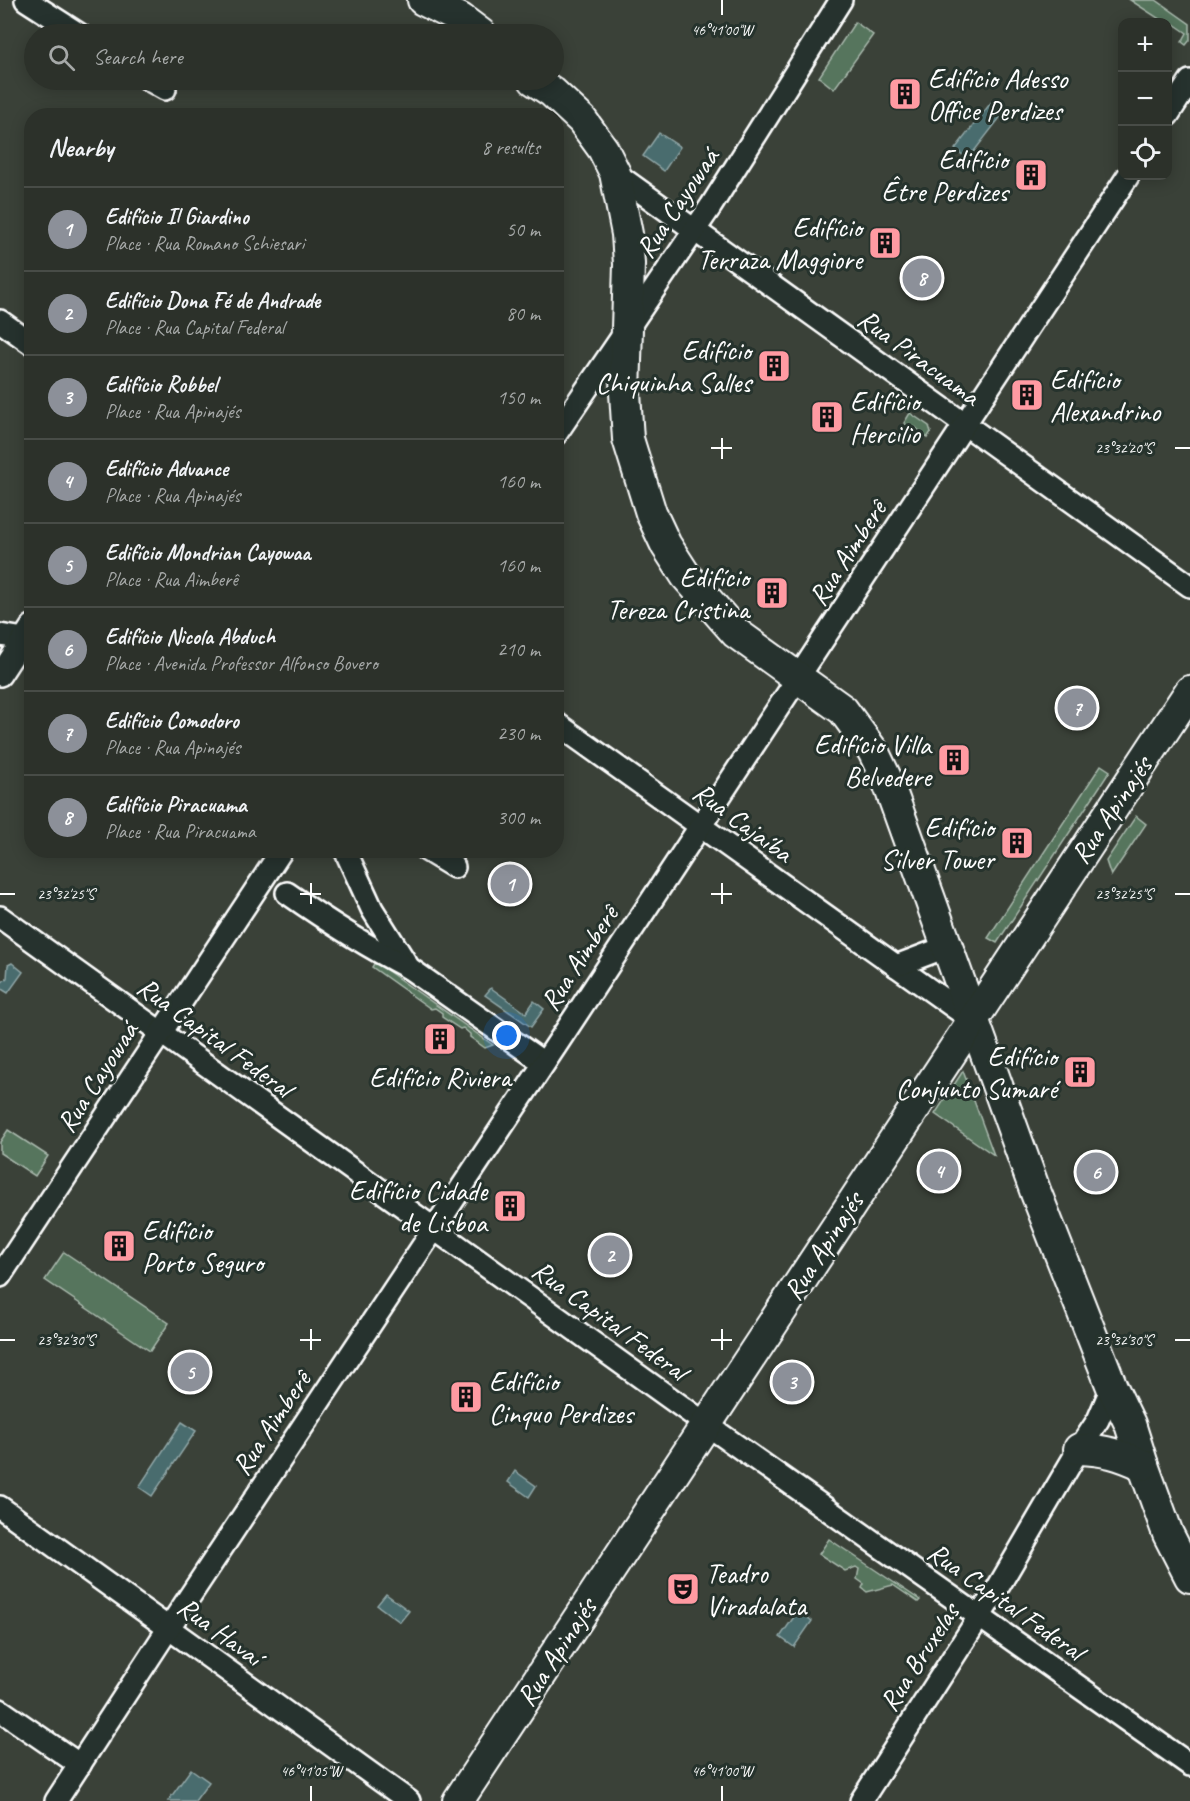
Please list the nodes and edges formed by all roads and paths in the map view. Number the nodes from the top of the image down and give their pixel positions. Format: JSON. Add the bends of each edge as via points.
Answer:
{"nodes":[{"id":1,"x":26,"y":0,"type":"edge"},
{"id":2,"x":403,"y":0,"type":"edge"},
{"id":3,"x":842,"y":0,"type":"edge"},
{"id":4,"x":437,"y":13,"type":"edge"},
{"id":5,"x":63,"y":24,"type":"edge"},
{"id":6,"x":468,"y":24,"type":"edge"},
{"id":7,"x":1190,"y":81,"type":"edge"},
{"id":8,"x":549,"y":90,"type":"edge"},
{"id":9,"x":1172,"y":108,"type":"edge"},
{"id":10,"x":615,"y":173,"type":"junction"},
{"id":11,"x":1125,"y":180,"type":"edge"},
{"id":12,"x":695,"y":229,"type":"junction"},
{"id":13,"x":0,"y":321,"type":"edge"},
{"id":14,"x":627,"y":328,"type":"junction"},
{"id":15,"x":24,"y":338,"type":"edge"},
{"id":16,"x":564,"y":422,"type":"edge"},
{"id":17,"x":964,"y":425,"type":"junction"},
{"id":18,"x":1190,"y":586,"type":"edge"},
{"id":19,"x":0,"y":635,"type":"edge"},
{"id":20,"x":24,"y":636,"type":"edge"},
{"id":21,"x":24,"y":643,"type":"edge"},
{"id":22,"x":0,"y":675,"type":"edge"},
{"id":23,"x":798,"y":678,"type":"junction"},
{"id":24,"x":1190,"y":691,"type":"edge"},
{"id":25,"x":564,"y":729,"type":"edge"},
{"id":26,"x":700,"y":826,"type":"junction"},
{"id":27,"x":277,"y":858,"type":"edge"},
{"id":28,"x":349,"y":858,"type":"edge"},
{"id":29,"x":439,"y":858,"type":"edge"},
{"id":30,"x":454,"y":867,"type":"dead end"},
{"id":31,"x":287,"y":893,"type":"dead end"},
{"id":32,"x":0,"y":917,"type":"edge"},
{"id":33,"x":946,"y":947,"type":"junction"},
{"id":34,"x":896,"y":966,"type":"junction"},
{"id":35,"x":409,"y":968,"type":"junction"},
{"id":36,"x":972,"y":1020,"type":"junction"},
{"id":37,"x":160,"y":1033,"type":"junction"},
{"id":38,"x":544,"y":1063,"type":"junction"},
{"id":39,"x":434,"y":1229,"type":"junction"},
{"id":40,"x":3,"y":1266,"type":"edge"},
{"id":41,"x":1112,"y":1387,"type":"junction"},
{"id":42,"x":706,"y":1424,"type":"junction"},
{"id":43,"x":1079,"y":1449,"type":"junction"},
{"id":44,"x":1143,"y":1465,"type":"junction"},
{"id":45,"x":0,"y":1507,"type":"edge"},
{"id":46,"x":1179,"y":1536,"type":"edge"},
{"id":47,"x":1190,"y":1577,"type":"edge"},
{"id":48,"x":979,"y":1616,"type":"junction"},
{"id":49,"x":168,"y":1629,"type":"junction"},
{"id":50,"x":0,"y":1710,"type":"edge"},
{"id":51,"x":80,"y":1765,"type":"junction"},
{"id":52,"x":1190,"y":1765,"type":"edge"},
{"id":53,"x":56,"y":1801,"type":"edge"},
{"id":54,"x":409,"y":1801,"type":"edge"},
{"id":55,"x":458,"y":1801,"type":"edge"},
{"id":56,"x":861,"y":1801,"type":"edge"}],
"edges":[{"from":1,"to":5,"type":"street"},
{"from":2,"to":4,"type":"main road"},
{"from":3,"to":12,"type":"street","name":"Rua Cayowaá"},
{"from":4,"to":6,"type":"main road"},
{"from":7,"to":9,"type":"street"},
{"from":8,"to":10,"type":"main road","via":[[582,120]]},
{"from":10,"to":12,"type":"street","name":"Rua Piracuama"},
{"from":10,"to":14,"type":"main road","via":[[627,234]]},
{"from":11,"to":17,"type":"street","name":"Rua Aimberê"},
{"from":12,"to":14,"type":"street","name":"Rua Cayowaá"},
{"from":12,"to":17,"type":"street","name":"Rua Piracuama"},
{"from":13,"to":15,"type":"street"},
{"from":14,"to":16,"type":"street","name":"Rua Cayowaá"},
{"from":14,"to":23,"type":"main road","via":[[628,439],[651,513],[666,545],[686,576],[736,633]]},
{"from":17,"to":18,"type":"street","name":"Rua Piracuama"},
{"from":17,"to":23,"type":"street","name":"Rua Aimberê"},
{"from":19,"to":20,"type":"street"},
{"from":21,"to":22,"type":"street"},
{"from":23,"to":26,"type":"street","name":"Rua Aimberê"},
{"from":23,"to":33,"type":"main road","via":[[843,710],[873,752],[887,780]]},
{"from":24,"to":36,"type":"main road","name":"Rua Apinajés"},
{"from":25,"to":26,"type":"street","name":"Rua Cajaíba"},
{"from":26,"to":34,"type":"street","name":"Rua Cajaíba"},
{"from":26,"to":38,"type":"street","name":"Rua Aimberê"},
{"from":27,"to":37,"type":"street","name":"Rua Cayowaá"},
{"from":28,"to":35,"type":"street","via":[[372,909]]},
{"from":29,"to":30,"type":"street"},
{"from":31,"to":35,"type":"street","via":[[338,929]]},
{"from":32,"to":37,"type":"street","name":"Rua Capital Federal"},
{"from":33,"to":34,"type":"street"},
{"from":33,"to":36,"type":"main road"},
{"from":34,"to":36,"type":"street","name":"Rua Cajaíba"},
{"from":35,"to":38,"type":"street"},
{"from":36,"to":41,"type":"main road"},
{"from":36,"to":42,"type":"main road","name":"Rua Apinajés"},
{"from":37,"to":39,"type":"street","name":"Rua Capital Federal"},
{"from":37,"to":40,"type":"street","name":"Rua Cayowaá"},
{"from":38,"to":39,"type":"street","name":"Rua Aimberê"},
{"from":39,"to":42,"type":"street","name":"Rua Capital Federal"},
{"from":39,"to":49,"type":"street","name":"Rua Aimberê"},
{"from":41,"to":43,"type":"street","name":"Rua Bruxelas","via":[[1098,1420]]},
{"from":41,"to":44,"type":"main road","via":[[1130,1424]]},
{"from":42,"to":48,"type":"street","name":"Rua Capital Federal"},
{"from":42,"to":55,"type":"main road","name":"Rua Apinajés"},
{"from":43,"to":44,"type":"main road","via":[[1116,1453]]},
{"from":43,"to":48,"type":"street","name":"Rua Bruxelas"},
{"from":44,"to":46,"type":"main road"},
{"from":45,"to":49,"type":"street","name":"Rua Havaí"},
{"from":46,"to":47,"type":"main road"},
{"from":48,"to":52,"type":"street","name":"Rua Capital Federal"},
{"from":48,"to":56,"type":"street","name":"Rua Bruxelas"},
{"from":49,"to":51,"type":"street","name":"Rua Aimberê"},
{"from":49,"to":54,"type":"street","name":"Rua Havaí"},
{"from":50,"to":51,"type":"street"},
{"from":51,"to":53,"type":"street","name":"Rua Aimberê"}]}
